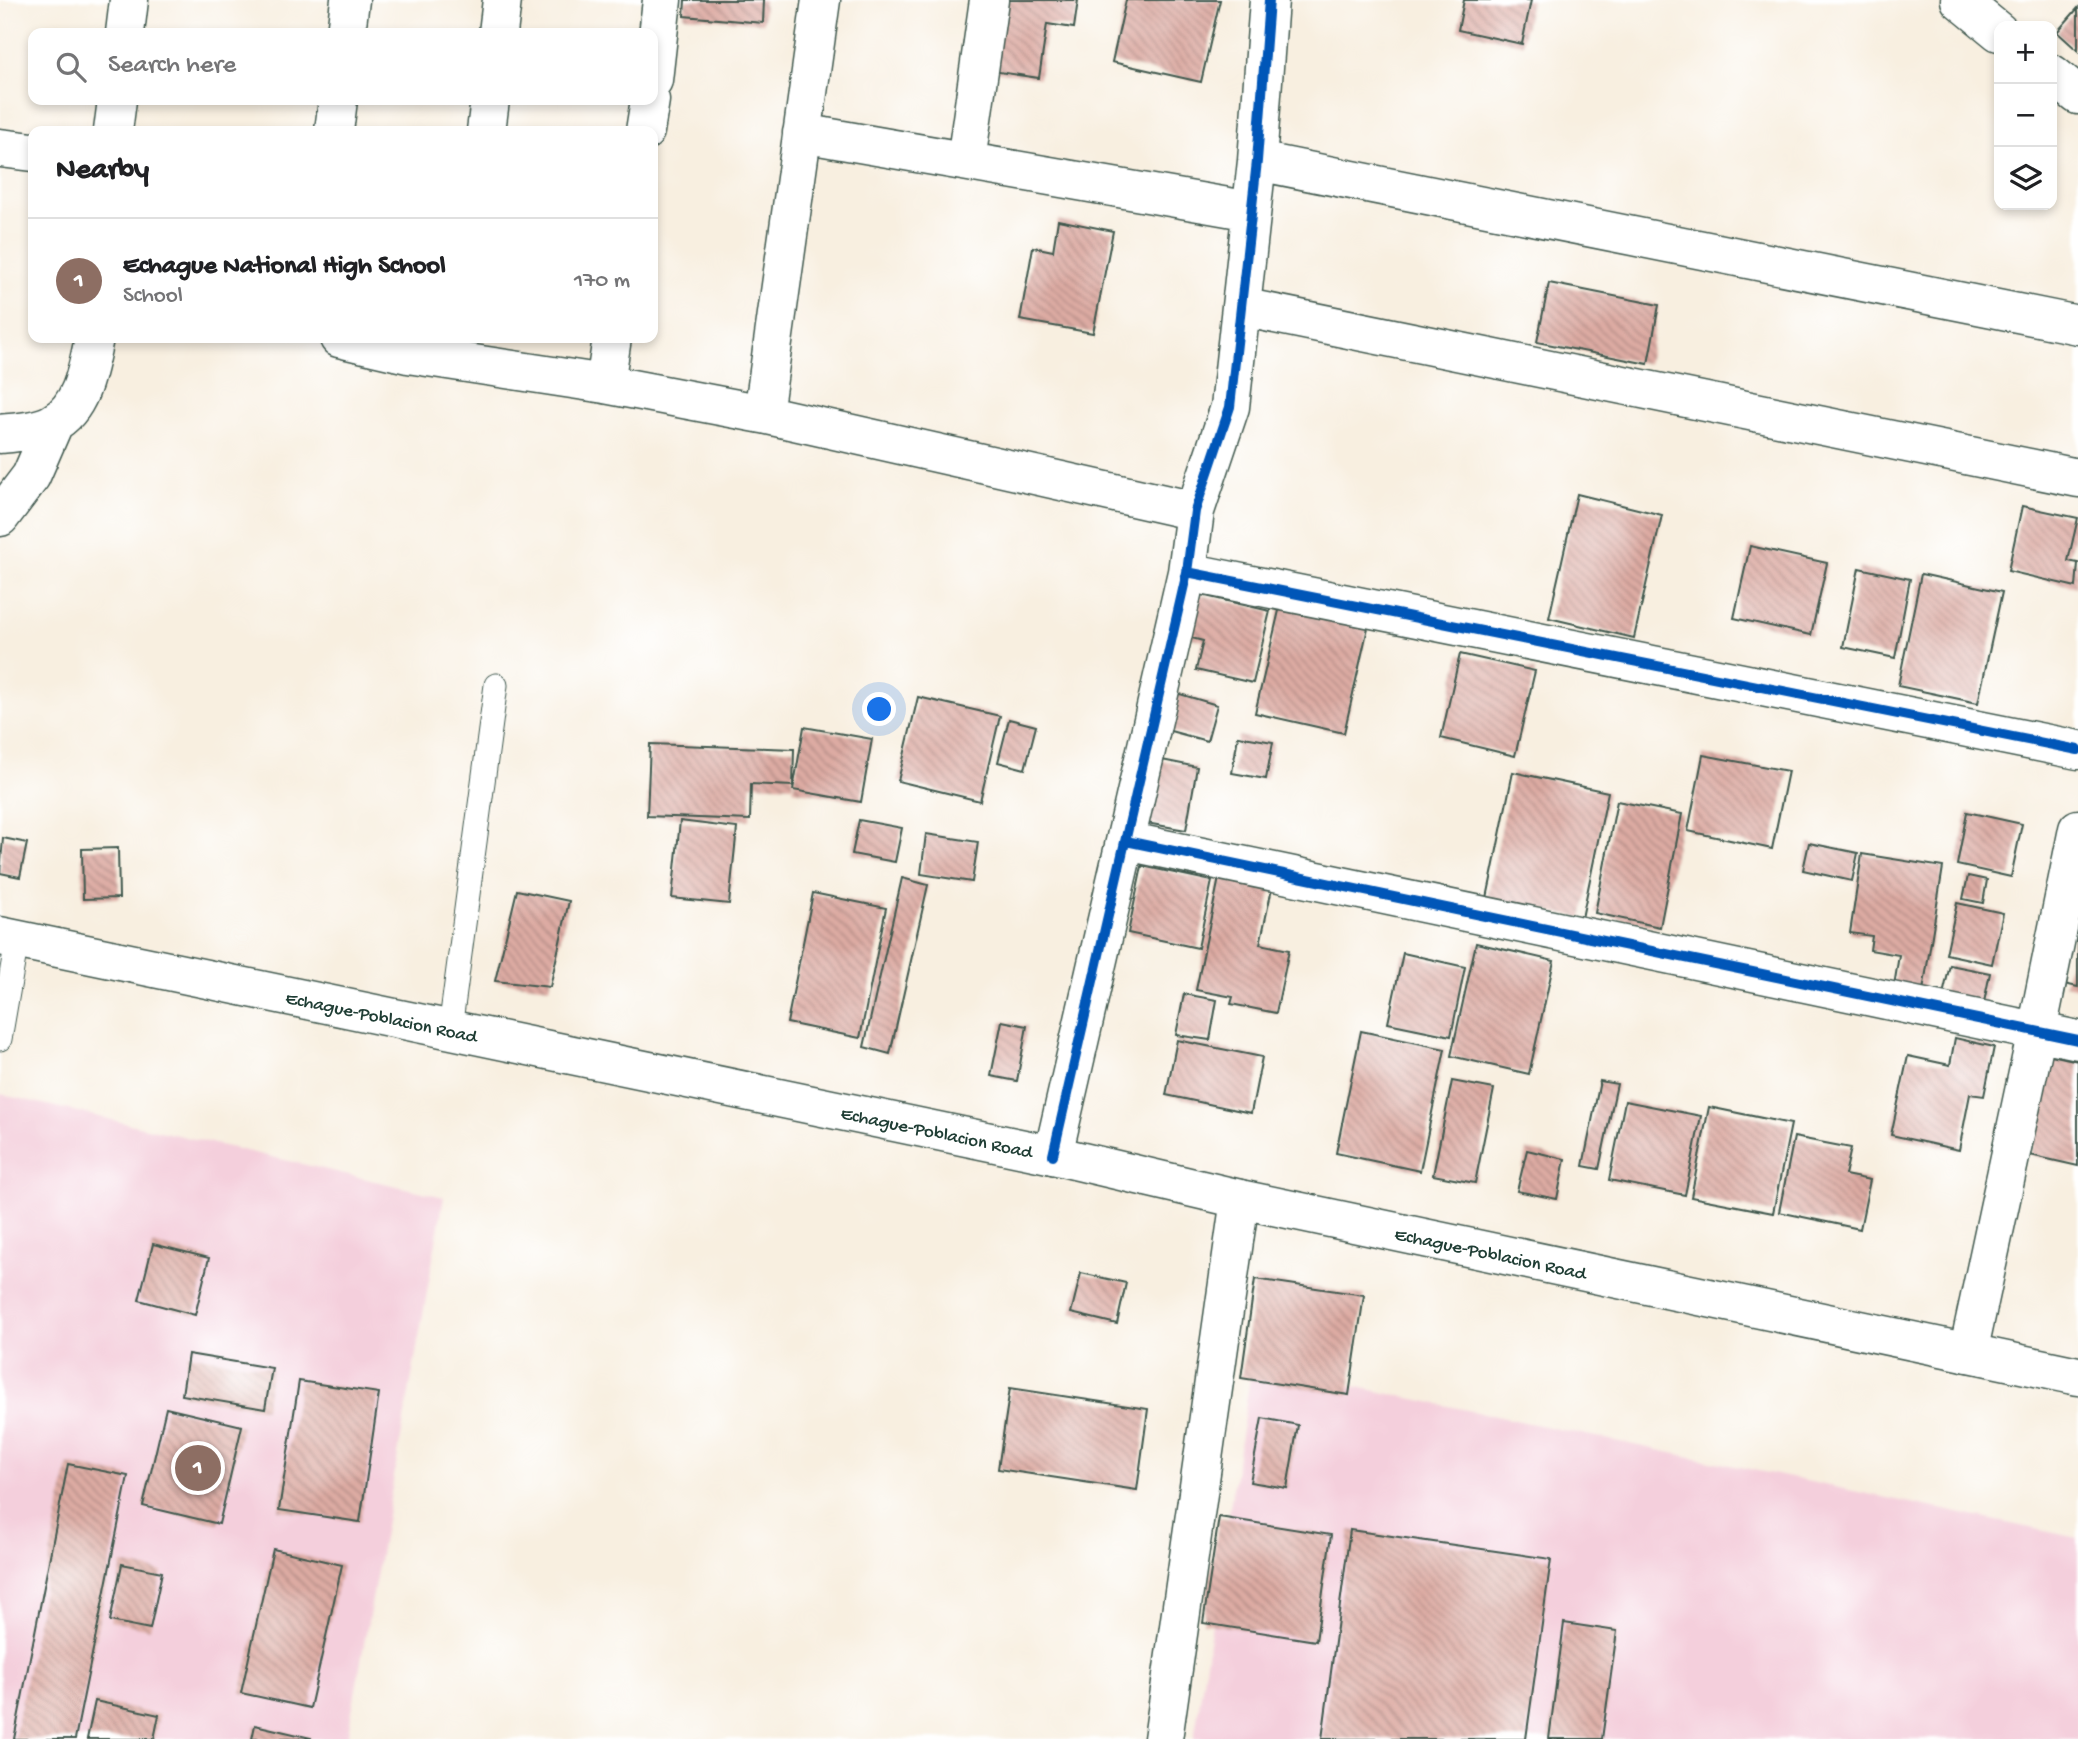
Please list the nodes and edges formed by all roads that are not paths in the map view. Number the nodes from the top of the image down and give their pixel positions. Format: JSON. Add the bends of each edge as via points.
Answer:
{"nodes":[{"id":1,"x":129,"y":0,"type":"edge"},
{"id":2,"x":350,"y":0,"type":"edge"},
{"id":3,"x":502,"y":0,"type":"edge"},
{"id":4,"x":662,"y":0,"type":"edge"},
{"id":5,"x":821,"y":0,"type":"edge"},
{"id":6,"x":989,"y":0,"type":"edge"},
{"id":7,"x":1269,"y":0,"type":"edge"},
{"id":8,"x":1960,"y":0,"type":"edge"},
{"id":9,"x":126,"y":28,"type":"edge"},
{"id":10,"x":347,"y":28,"type":"edge"},
{"id":11,"x":499,"y":28,"type":"edge"},
{"id":12,"x":1994,"y":28,"type":"edge"},
{"id":13,"x":658,"y":36,"type":"edge"},
{"id":14,"x":2057,"y":78,"type":"edge"},
{"id":15,"x":2078,"y":95,"type":"edge"},
{"id":16,"x":116,"y":105,"type":"edge"},
{"id":17,"x":337,"y":105,"type":"edge"},
{"id":18,"x":489,"y":105,"type":"edge"},
{"id":19,"x":649,"y":105,"type":"edge"},
{"id":20,"x":114,"y":126,"type":"edge"},
{"id":21,"x":335,"y":126,"type":"edge"},
{"id":22,"x":487,"y":126,"type":"edge"},
{"id":23,"x":646,"y":126,"type":"edge"},
{"id":24,"x":802,"y":133,"type":"junction"},
{"id":25,"x":0,"y":148,"type":"edge"},
{"id":26,"x":28,"y":151,"type":"edge"},
{"id":27,"x":1257,"y":160,"type":"junction"},
{"id":28,"x":966,"y":161,"type":"junction"},
{"id":29,"x":1251,"y":211,"type":"junction"},
{"id":30,"x":1241,"y":307,"type":"junction"},
{"id":31,"x":2078,"y":325,"type":"edge"},
{"id":32,"x":93,"y":343,"type":"edge"},
{"id":33,"x":361,"y":343,"type":"edge"},
{"id":34,"x":611,"y":343,"type":"edge"},
{"id":35,"x":460,"y":350,"type":"edge"},
{"id":36,"x":605,"y":384,"type":"junction"},
{"id":37,"x":763,"y":414,"type":"junction"},
{"id":38,"x":54,"y":423,"type":"junction"},
{"id":39,"x":0,"y":434,"type":"edge"},
{"id":40,"x":2078,"y":478,"type":"edge"},
{"id":41,"x":1195,"y":511,"type":"junction"},
{"id":42,"x":0,"y":517,"type":"edge"},
{"id":43,"x":1186,"y":572,"type":"junction"},
{"id":44,"x":496,"y":685,"type":"dead end"},
{"id":45,"x":2078,"y":750,"type":"edge"},
{"id":46,"x":2078,"y":829,"type":"edge"},
{"id":47,"x":1126,"y":841,"type":"junction"},
{"id":48,"x":9,"y":938,"type":"edge"},
{"id":49,"x":450,"y":1030,"type":"junction"},
{"id":50,"x":2037,"y":1031,"type":"junction"},
{"id":51,"x":0,"y":1039,"type":"edge"},
{"id":52,"x":2078,"y":1040,"type":"edge"},
{"id":53,"x":1053,"y":1155,"type":"junction"},
{"id":54,"x":1240,"y":1199,"type":"junction"},
{"id":55,"x":1968,"y":1353,"type":"junction"},
{"id":56,"x":2078,"y":1376,"type":"edge"},
{"id":57,"x":1163,"y":1739,"type":"edge"}],
"edges":[{"from":1,"to":9,"type":"street"},
{"from":2,"to":10,"type":"street"},
{"from":3,"to":11,"type":"street"},
{"from":4,"to":13,"type":"street"},
{"from":5,"to":24,"type":"street"},
{"from":6,"to":28,"type":"street"},
{"from":7,"to":27,"type":"street"},
{"from":8,"to":12,"type":"street"},
{"from":14,"to":15,"type":"street"},
{"from":16,"to":20,"type":"street"},
{"from":17,"to":21,"type":"street"},
{"from":18,"to":22,"type":"street"},
{"from":19,"to":23,"type":"street"},
{"from":24,"to":28,"type":"street"},
{"from":24,"to":37,"type":"street"},
{"from":25,"to":26,"type":"street"},
{"from":27,"to":29,"type":"street"},
{"from":27,"to":31,"type":"street"},
{"from":28,"to":29,"type":"street"},
{"from":29,"to":30,"type":"street"},
{"from":30,"to":40,"type":"street"},
{"from":30,"to":41,"type":"street","via":[[1230,407]]},
{"from":32,"to":38,"type":"street","via":[[78,399]]},
{"from":33,"to":35,"type":"street","via":[[396,351]]},
{"from":34,"to":36,"type":"street"},
{"from":35,"to":36,"type":"street"},
{"from":36,"to":37,"type":"street"},
{"from":37,"to":41,"type":"street"},
{"from":38,"to":39,"type":"street"},
{"from":38,"to":42,"type":"street","via":[[31,476]]},
{"from":41,"to":43,"type":"street"},
{"from":43,"to":45,"type":"street"},
{"from":43,"to":47,"type":"street"},
{"from":44,"to":49,"type":"lane"},
{"from":46,"to":50,"type":"street"},
{"from":47,"to":50,"type":"street"},
{"from":47,"to":53,"type":"street"},
{"from":48,"to":49,"type":"street","name":"Echague-Poblacion Road"},
{"from":48,"to":51,"type":"lane"},
{"from":49,"to":53,"type":"street","name":"Echague-Poblacion Road"},
{"from":50,"to":52,"type":"street"},
{"from":50,"to":55,"type":"street"},
{"from":53,"to":54,"type":"street","name":"Echague-Poblacion Road"},
{"from":54,"to":55,"type":"street","name":"Echague-Poblacion Road"},
{"from":54,"to":57,"type":"street"},
{"from":55,"to":56,"type":"street","name":"Echague-Poblacion Road"}]}
